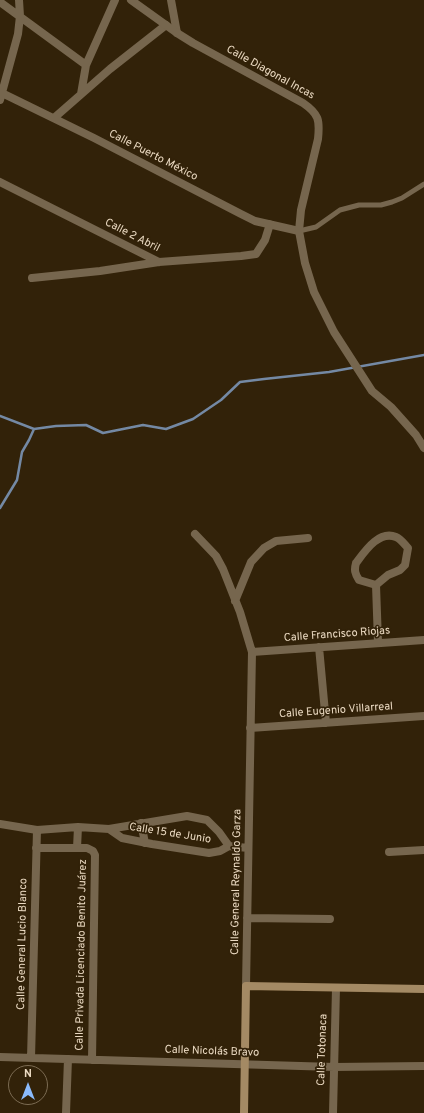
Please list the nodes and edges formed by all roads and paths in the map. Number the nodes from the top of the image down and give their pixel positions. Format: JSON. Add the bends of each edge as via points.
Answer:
{"nodes":[{"id":1,"x":19,"y":0,"type":"edge"},
{"id":2,"x":115,"y":0,"type":"edge"},
{"id":3,"x":131,"y":0,"type":"edge"},
{"id":4,"x":171,"y":0,"type":"edge"},
{"id":5,"x":0,"y":2,"type":"edge"},
{"id":6,"x":20,"y":16,"type":"junction"},
{"id":7,"x":166,"y":25,"type":"junction"},
{"id":8,"x":177,"y":33,"type":"junction"},
{"id":9,"x":86,"y":65,"type":"junction"},
{"id":10,"x":81,"y":94,"type":"junction"},
{"id":11,"x":1,"y":95,"type":"edge"},
{"id":12,"x":54,"y":118,"type":"junction"},
{"id":13,"x":0,"y":182,"type":"edge"},
{"id":14,"x":424,"y":184,"type":"edge"},
{"id":15,"x":270,"y":224,"type":"junction"},
{"id":16,"x":299,"y":232,"type":"junction"},
{"id":17,"x":159,"y":262,"type":"junction"},
{"id":18,"x":32,"y":278,"type":"dead end"},
{"id":19,"x":424,"y":448,"type":"edge"},
{"id":20,"x":195,"y":534,"type":"dead end"},
{"id":21,"x":308,"y":538,"type":"dead end"},
{"id":22,"x":376,"y":585,"type":"junction"},
{"id":23,"x":235,"y":600,"type":"junction"},
{"id":24,"x":424,"y":640,"type":"edge"},
{"id":25,"x":378,"y":642,"type":"junction"},
{"id":26,"x":319,"y":647,"type":"junction"},
{"id":27,"x":252,"y":652,"type":"junction"},
{"id":28,"x":424,"y":716,"type":"edge"},
{"id":29,"x":326,"y":723,"type":"junction"},
{"id":30,"x":250,"y":728,"type":"junction"},
{"id":31,"x":141,"y":823,"type":"junction"},
{"id":32,"x":0,"y":824,"type":"edge"},
{"id":33,"x":78,"y":827,"type":"junction"},
{"id":34,"x":108,"y":829,"type":"junction"},
{"id":35,"x":36,"y":830,"type":"junction"},
{"id":36,"x":145,"y":843,"type":"junction"},
{"id":37,"x":229,"y":846,"type":"junction"},
{"id":38,"x":36,"y":848,"type":"junction"},
{"id":39,"x":77,"y":848,"type":"junction"},
{"id":40,"x":248,"y":848,"type":"junction"},
{"id":41,"x":424,"y":850,"type":"edge"},
{"id":42,"x":390,"y":852,"type":"dead end"},
{"id":43,"x":247,"y":918,"type":"junction"},
{"id":44,"x":330,"y":919,"type":"dead end"},
{"id":45,"x":246,"y":986,"type":"junction"},
{"id":46,"x":336,"y":988,"type":"junction"},
{"id":47,"x":424,"y":989,"type":"edge"},
{"id":48,"x":0,"y":1057,"type":"edge"},
{"id":49,"x":31,"y":1058,"type":"junction"},
{"id":50,"x":68,"y":1059,"type":"junction"},
{"id":51,"x":92,"y":1060,"type":"junction"},
{"id":52,"x":245,"y":1064,"type":"junction"},
{"id":53,"x":424,"y":1066,"type":"edge"},
{"id":54,"x":334,"y":1067,"type":"junction"},
{"id":55,"x":66,"y":1113,"type":"edge"},
{"id":56,"x":244,"y":1113,"type":"edge"},
{"id":57,"x":333,"y":1113,"type":"edge"}],
"edges":[{"from":1,"to":6,"type":"street"},
{"from":2,"to":9,"type":"street"},
{"from":3,"to":7,"type":"street","name":"Calle Diagonal Incas"},
{"from":4,"to":8,"type":"street"},
{"from":5,"to":6,"type":"street"},
{"from":6,"to":9,"type":"street"},
{"from":6,"to":11,"type":"street","via":[[18,34]]},
{"from":7,"to":8,"type":"street","name":"Calle Diagonal Incas"},
{"from":7,"to":10,"type":"street"},
{"from":8,"to":16,"type":"street","name":"Calle Diagonal Incas","via":[[312,108],[316,114],[319,124],[318,139],[301,210]]},
{"from":9,"to":10,"type":"street"},
{"from":10,"to":12,"type":"street"},
{"from":11,"to":12,"type":"street","name":"Calle Puerto México"},
{"from":12,"to":15,"type":"street","name":"Calle Puerto México","via":[[255,221]]},
{"from":13,"to":17,"type":"street","name":"Calle 2 Abril"},
{"from":14,"to":16,"type":"lane","via":[[392,202],[359,205],[340,210],[316,227]]},
{"from":15,"to":16,"type":"street","name":"Calle Puerto México"},
{"from":15,"to":17,"type":"street","name":"Calle 2 Abril","via":[[265,240],[256,254]]},
{"from":16,"to":19,"type":"street","name":"Calle Diagonal Incas","via":[[314,292],[334,332],[372,391],[391,407]]},
{"from":17,"to":18,"type":"street"},
{"from":20,"to":23,"type":"street","name":"Calle General Reynaldo Garza","via":[[216,556]]},
{"from":21,"to":23,"type":"street","via":[[276,542],[264,548],[251,562]]},
{"from":22,"to":22,"type":"street","via":[[405,565],[408,548],[397,537],[386,536],[374,541],[356,563],[355,573],[359,580]]},
{"from":22,"to":25,"type":"street"},
{"from":23,"to":27,"type":"street","name":"Calle General Reynaldo Garza"},
{"from":24,"to":25,"type":"street","name":"Calle Francisco Riojas"},
{"from":25,"to":26,"type":"street","name":"Calle Francisco Riojas"},
{"from":26,"to":27,"type":"street","name":"Calle Francisco Riojas"},
{"from":26,"to":29,"type":"street"},
{"from":27,"to":30,"type":"street","name":"Calle General Reynaldo Garza"},
{"from":28,"to":29,"type":"street","name":"Calle Eugenio Villarreal"},
{"from":29,"to":30,"type":"street","name":"Calle Eugenio Villarreal"},
{"from":30,"to":40,"type":"street","name":"Calle General Reynaldo Garza"},
{"from":31,"to":34,"type":"street","name":"Calle 15 de Junio"},
{"from":31,"to":36,"type":"street"},
{"from":31,"to":37,"type":"street","name":"Calle 15 de Junio","via":[[187,816],[207,820]]},
{"from":32,"to":35,"type":"street","name":"Calle 15 de Junio"},
{"from":33,"to":34,"type":"street","name":"Calle 15 de Junio"},
{"from":33,"to":35,"type":"street","name":"Calle 15 de Junio"},
{"from":33,"to":39,"type":"street"},
{"from":34,"to":36,"type":"street","name":"Calle 15 de Junio","via":[[122,838]]},
{"from":35,"to":38,"type":"street","name":"Calle General Lucio Blanco"},
{"from":36,"to":37,"type":"street","name":"Calle 15 de Junio","via":[[209,853]]},
{"from":37,"to":40,"type":"street","name":"Calle 15 de Junio"},
{"from":38,"to":39,"type":"street"},
{"from":38,"to":49,"type":"street","name":"Calle General Lucio Blanco"},
{"from":39,"to":51,"type":"street","name":"Calle Privada Licenciado Benito Juárez","via":[[87,848],[93,851],[94,856]]},
{"from":40,"to":43,"type":"street","name":"Calle General Reynaldo Garza"},
{"from":41,"to":42,"type":"street"},
{"from":43,"to":44,"type":"street"},
{"from":43,"to":45,"type":"street","name":"Calle General Reynaldo Garza"},
{"from":45,"to":46,"type":"main road"},
{"from":45,"to":52,"type":"main road","name":"Calle General Reynaldo Garza"},
{"from":46,"to":47,"type":"main road"},
{"from":46,"to":54,"type":"street","name":"Calle Totonaca"},
{"from":48,"to":49,"type":"street","name":"Calle Nicolás Bravo"},
{"from":49,"to":50,"type":"street","name":"Calle Nicolás Bravo"},
{"from":50,"to":51,"type":"street","name":"Calle Nicolás Bravo"},
{"from":50,"to":55,"type":"street"},
{"from":51,"to":52,"type":"street","name":"Calle Nicolás Bravo"},
{"from":52,"to":54,"type":"street","name":"Calle Nicolás Bravo"},
{"from":52,"to":56,"type":"main road","name":"Calle General Reynaldo Garza"},
{"from":53,"to":54,"type":"street","name":"Calle Nicolás Bravo"},
{"from":54,"to":57,"type":"street","name":"Calle Totonaca"}]}
